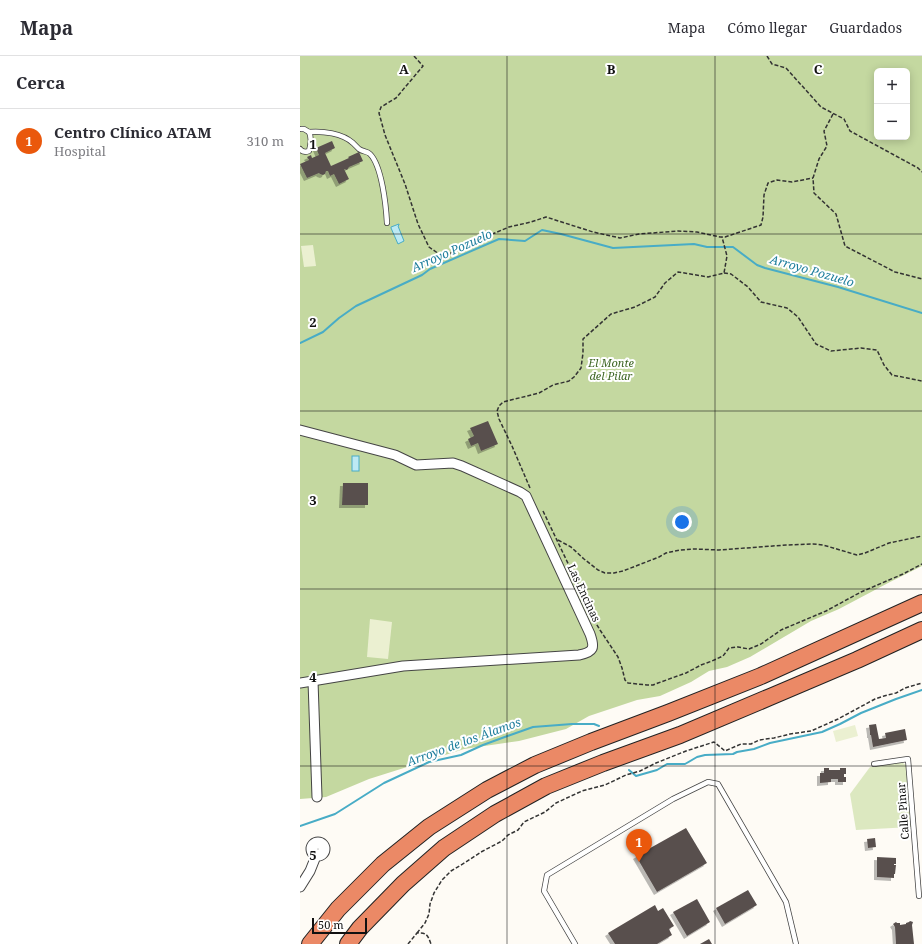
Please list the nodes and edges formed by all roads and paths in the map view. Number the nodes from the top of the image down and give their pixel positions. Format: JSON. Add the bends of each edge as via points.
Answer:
{"nodes":[{"id":1,"x":414,"y":56,"type":"edge"},
{"id":2,"x":768,"y":56,"type":"edge"},
{"id":3,"x":833,"y":114,"type":"junction"},
{"id":4,"x":300,"y":128,"type":"edge"},
{"id":5,"x":309,"y":132,"type":"junction"},
{"id":6,"x":300,"y":149,"type":"edge"},
{"id":7,"x":922,"y":172,"type":"edge"},
{"id":8,"x":813,"y":178,"type":"junction"},
{"id":9,"x":387,"y":223,"type":"dead end"},
{"id":10,"x":722,"y":237,"type":"junction"},
{"id":11,"x":724,"y":273,"type":"junction"},
{"id":12,"x":922,"y":279,"type":"edge"},
{"id":13,"x":922,"y":381,"type":"edge"},
{"id":14,"x":300,"y":430,"type":"edge"},
{"id":15,"x":531,"y":490,"type":"dead end"},
{"id":16,"x":542,"y":511,"type":"dead end"},
{"id":17,"x":922,"y":536,"type":"edge"},
{"id":18,"x":557,"y":540,"type":"junction"},
{"id":19,"x":922,"y":564,"type":"edge"},
{"id":20,"x":922,"y":603,"type":"edge"},
{"id":21,"x":922,"y":630,"type":"edge"},
{"id":22,"x":313,"y":681,"type":"junction"},
{"id":23,"x":922,"y":682,"type":"edge"},
{"id":24,"x":300,"y":684,"type":"edge"},
{"id":25,"x":874,"y":764,"type":"dead end"},
{"id":26,"x":317,"y":797,"type":"dead end"},
{"id":27,"x":316,"y":856,"type":"dead end"},
{"id":28,"x":300,"y":887,"type":"edge"},
{"id":29,"x":919,"y":896,"type":"dead end"},
{"id":30,"x":417,"y":933,"type":"junction"},
{"id":31,"x":310,"y":944,"type":"edge"},
{"id":32,"x":348,"y":944,"type":"edge"},
{"id":33,"x":408,"y":944,"type":"edge"},
{"id":34,"x":431,"y":944,"type":"edge"},
{"id":35,"x":575,"y":944,"type":"edge"},
{"id":36,"x":796,"y":944,"type":"edge"}],
"edges":[{"from":1,"to":10,"type":"path","via":[[423,66],[396,98],[381,108],[379,113],[418,224],[429,247],[439,254],[448,256],[460,244],[546,217],[620,238],[639,234],[678,232],[697,232]]},
{"from":2,"to":3,"type":"path","via":[[772,64],[786,68],[822,107]]},
{"from":3,"to":7,"type":"path","via":[[844,119],[850,132]]},
{"from":3,"to":8,"type":"path","via":[[824,131],[828,146],[819,159]]},
{"from":4,"to":5,"type":"lane"},
{"from":5,"to":6,"type":"lane","via":[[309,151]]},
{"from":5,"to":9,"type":"lane","via":[[339,135],[370,154],[380,178]]},
{"from":8,"to":10,"type":"path","via":[[768,183],[761,225]]},
{"from":8,"to":12,"type":"path","via":[[814,193],[836,214],[845,246],[895,272]]},
{"from":10,"to":11,"type":"path","via":[[727,256]]},
{"from":11,"to":13,"type":"path","via":[[731,274],[748,287],[761,302],[787,308],[798,317],[816,344],[831,351],[861,348],[876,350],[892,375]]},
{"from":11,"to":15,"type":"path","via":[[708,278],[678,272],[665,283],[655,297],[635,307],[611,314],[584,338],[581,368],[569,381],[553,384],[540,393],[503,402],[499,406],[499,419]]},
{"from":14,"to":22,"type":"street","name":"Las Encinas","via":[[395,455],[416,465],[452,463],[526,496],[590,634],[593,647],[589,653],[579,655],[403,666]]},
{"from":16,"to":18,"type":"path"},
{"from":17,"to":18,"type":"path","via":[[890,543],[857,555],[813,544],[680,550],[614,573],[598,570],[571,547]]},
{"from":18,"to":19,"type":"path","via":[[592,615],[618,657],[625,680],[628,683],[646,685],[686,673],[723,656],[729,648],[749,649],[761,644],[781,630]]},
{"from":20,"to":31,"type":"highway","via":[[761,676],[535,765],[487,790],[429,826],[383,864],[338,909]]},
{"from":21,"to":32,"type":"highway","via":[[770,697],[546,786],[495,814],[444,848],[403,884]]},
{"from":22,"to":24,"type":"street","name":"Las Encinas"},
{"from":22,"to":26,"type":"street"},
{"from":23,"to":30,"type":"path","via":[[875,699],[811,730],[741,744],[725,751],[714,742],[556,803],[545,812],[524,822],[518,830],[502,841],[450,871],[434,893],[429,914]]},
{"from":25,"to":29,"type":"lane","name":"Calle Pinar","via":[[908,759]]},
{"from":27,"to":28,"type":"street","via":[[310,872]]},
{"from":30,"to":33,"type":"path"},
{"from":30,"to":34,"type":"path","via":[[428,936]]},
{"from":35,"to":36,"type":"lane","via":[[544,891],[547,875],[708,782],[718,784],[786,902]]}]}
